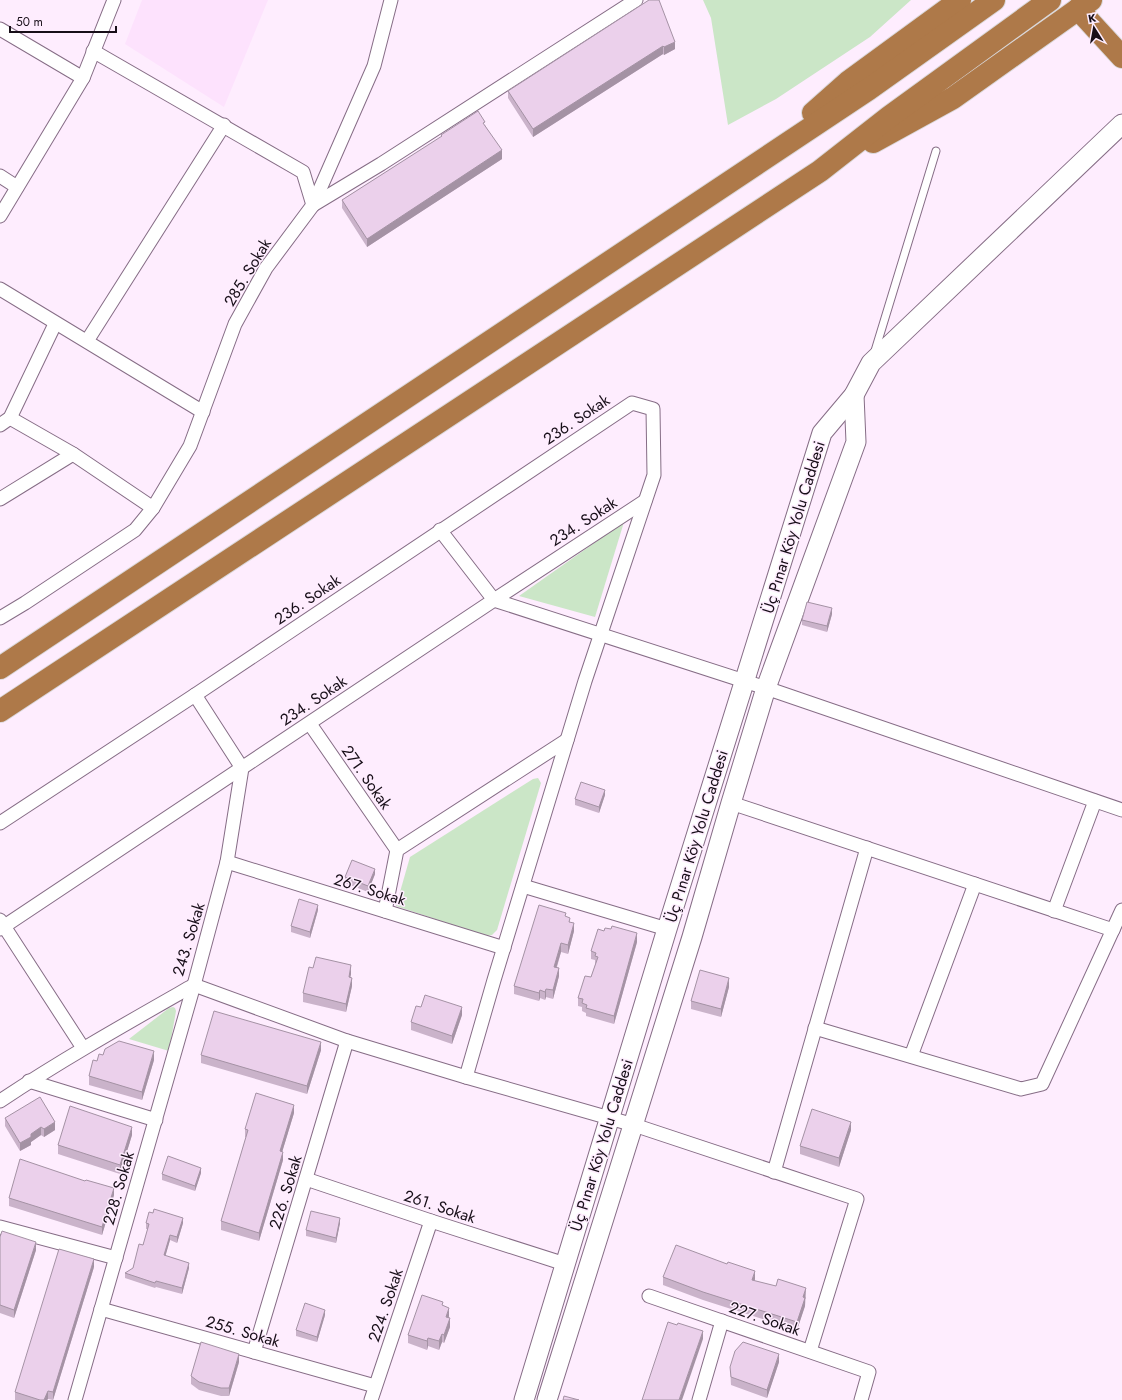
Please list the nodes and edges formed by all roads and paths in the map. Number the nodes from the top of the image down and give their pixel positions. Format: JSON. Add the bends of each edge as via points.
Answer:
{"nodes":[{"id":1,"x":114,"y":0,"type":"edge"},
{"id":2,"x":391,"y":0,"type":"edge"},
{"id":3,"x":636,"y":0,"type":"edge"},
{"id":4,"x":960,"y":0,"type":"edge"},
{"id":5,"x":994,"y":0,"type":"edge"},
{"id":6,"x":1050,"y":0,"type":"edge"},
{"id":7,"x":1085,"y":5,"type":"edge"},
{"id":8,"x":0,"y":29,"type":"edge"},
{"id":9,"x":94,"y":51,"type":"junction"},
{"id":10,"x":1122,"y":57,"type":"edge"},
{"id":11,"x":83,"y":78,"type":"junction"},
{"id":12,"x":1122,"y":124,"type":"edge"},
{"id":13,"x":224,"y":125,"type":"junction"},
{"id":14,"x":936,"y":151,"type":"dead end"},
{"id":15,"x":748,"y":170,"type":"junction"},
{"id":16,"x":820,"y":171,"type":"junction"},
{"id":17,"x":0,"y":176,"type":"edge"},
{"id":18,"x":17,"y":187,"type":"junction"},
{"id":19,"x":313,"y":205,"type":"junction"},
{"id":20,"x":0,"y":216,"type":"edge"},
{"id":21,"x":0,"y":289,"type":"edge"},
{"id":22,"x":55,"y":324,"type":"junction"},
{"id":23,"x":87,"y":341,"type":"junction"},
{"id":24,"x":871,"y":363,"type":"junction"},
{"id":25,"x":854,"y":395,"type":"junction"},
{"id":26,"x":203,"y":412,"type":"junction"},
{"id":27,"x":5,"y":422,"type":"edge"},
{"id":28,"x":72,"y":454,"type":"junction"},
{"id":29,"x":0,"y":499,"type":"edge"},
{"id":30,"x":645,"y":500,"type":"junction"},
{"id":31,"x":153,"y":508,"type":"junction"},
{"id":32,"x":440,"y":530,"type":"junction"},
{"id":33,"x":494,"y":600,"type":"junction"},
{"id":34,"x":0,"y":618,"type":"edge"},
{"id":35,"x":601,"y":633,"type":"junction"},
{"id":36,"x":0,"y":668,"type":"edge"},
{"id":37,"x":744,"y":680,"type":"junction"},
{"id":38,"x":766,"y":688,"type":"junction"},
{"id":39,"x":195,"y":695,"type":"junction"},
{"id":40,"x":0,"y":711,"type":"edge"},
{"id":41,"x":310,"y":724,"type":"junction"},
{"id":42,"x":567,"y":740,"type":"junction"},
{"id":43,"x":242,"y":768,"type":"junction"},
{"id":44,"x":1095,"y":801,"type":"junction"},
{"id":45,"x":731,"y":803,"type":"junction"},
{"id":46,"x":1122,"y":810,"type":"edge"},
{"id":47,"x":0,"y":823,"type":"edge"},
{"id":48,"x":867,"y":848,"type":"junction"},
{"id":49,"x":397,"y":850,"type":"junction"},
{"id":50,"x":227,"y":862,"type":"junction"},
{"id":51,"x":975,"y":884,"type":"junction"},
{"id":52,"x":523,"y":886,"type":"junction"},
{"id":53,"x":1122,"y":910,"type":"edge"},
{"id":54,"x":385,"y":911,"type":"junction"},
{"id":55,"x":1054,"y":911,"type":"junction"},
{"id":56,"x":1,"y":925,"type":"edge"},
{"id":57,"x":667,"y":929,"type":"junction"},
{"id":58,"x":1113,"y":930,"type":"junction"},
{"id":59,"x":504,"y":948,"type":"junction"},
{"id":60,"x":194,"y":985,"type":"junction"},
{"id":61,"x":816,"y":1028,"type":"junction"},
{"id":62,"x":348,"y":1041,"type":"junction"},
{"id":63,"x":84,"y":1048,"type":"junction"},
{"id":64,"x":911,"y":1056,"type":"junction"},
{"id":65,"x":466,"y":1077,"type":"junction"},
{"id":66,"x":29,"y":1081,"type":"junction"},
{"id":67,"x":0,"y":1100,"type":"edge"},
{"id":68,"x":609,"y":1118,"type":"junction"},
{"id":69,"x":156,"y":1120,"type":"junction"},
{"id":70,"x":634,"y":1125,"type":"junction"},
{"id":71,"x":774,"y":1172,"type":"junction"},
{"id":72,"x":306,"y":1179,"type":"junction"},
{"id":73,"x":431,"y":1221,"type":"junction"},
{"id":74,"x":0,"y":1227,"type":"edge"},
{"id":75,"x":116,"y":1258,"type":"junction"},
{"id":76,"x":565,"y":1264,"type":"junction"},
{"id":77,"x":649,"y":1296,"type":"dead end"},
{"id":78,"x":101,"y":1309,"type":"junction"},
{"id":79,"x":722,"y":1321,"type":"junction"},
{"id":80,"x":810,"y":1351,"type":"junction"},
{"id":81,"x":254,"y":1352,"type":"junction"},
{"id":82,"x":376,"y":1386,"type":"junction"},
{"id":83,"x":75,"y":1400,"type":"edge"},
{"id":84,"x":371,"y":1400,"type":"edge"},
{"id":85,"x":524,"y":1400,"type":"edge"},
{"id":86,"x":547,"y":1400,"type":"edge"},
{"id":87,"x":699,"y":1400,"type":"edge"},
{"id":88,"x":861,"y":1400,"type":"edge"}],
"edges":[{"from":1,"to":9,"type":"street"},
{"from":2,"to":19,"type":"street","name":"285. Sokak","via":[[374,66]]},
{"from":3,"to":19,"type":"street"},
{"from":4,"to":15,"type":"highway","via":[[848,82]]},
{"from":5,"to":15,"type":"highway","via":[[869,89]]},
{"from":6,"to":16,"type":"highway","via":[[889,117]]},
{"from":7,"to":10,"type":"highway"},
{"from":7,"to":16,"type":"highway","via":[[953,98]]},
{"from":8,"to":11,"type":"street"},
{"from":9,"to":11,"type":"street"},
{"from":9,"to":13,"type":"street"},
{"from":11,"to":18,"type":"street"},
{"from":12,"to":24,"type":"main road"},
{"from":13,"to":19,"type":"street","via":[[303,172]]},
{"from":13,"to":23,"type":"street"},
{"from":14,"to":24,"type":"lane"},
{"from":15,"to":36,"type":"highway"},
{"from":16,"to":40,"type":"highway"},
{"from":17,"to":18,"type":"street"},
{"from":18,"to":20,"type":"street"},
{"from":19,"to":26,"type":"street","name":"285. Sokak","via":[[266,268],[235,324]]},
{"from":21,"to":22,"type":"street"},
{"from":22,"to":23,"type":"street"},
{"from":22,"to":27,"type":"street"},
{"from":23,"to":26,"type":"street"},
{"from":24,"to":25,"type":"main road"},
{"from":25,"to":37,"type":"main road","name":"Üç Pınar Köy Yolu Caddesi","via":[[822,433]]},
{"from":25,"to":38,"type":"main road","name":"Üç Pınar Köy Yolu Caddesi","via":[[856,442]]},
{"from":26,"to":31,"type":"street","name":"285. Sokak","via":[[190,446]]},
{"from":27,"to":28,"type":"street"},
{"from":28,"to":29,"type":"street"},
{"from":28,"to":31,"type":"street"},
{"from":30,"to":32,"type":"street","name":"236. Sokak","via":[[654,475],[653,409],[632,402]]},
{"from":30,"to":33,"type":"street","name":"234. Sokak"},
{"from":30,"to":35,"type":"street"},
{"from":31,"to":34,"type":"street","name":"285. Sokak","via":[[135,530]]},
{"from":32,"to":33,"type":"street"},
{"from":32,"to":39,"type":"street","name":"236. Sokak"},
{"from":33,"to":35,"type":"street"},
{"from":33,"to":41,"type":"street","name":"234. Sokak"},
{"from":35,"to":37,"type":"street"},
{"from":35,"to":42,"type":"street"},
{"from":37,"to":38,"type":"street"},
{"from":37,"to":57,"type":"main road","name":"Üç Pınar Köy Yolu Caddesi"},
{"from":38,"to":44,"type":"street"},
{"from":38,"to":45,"type":"main road","name":"Üç Pınar Köy Yolu Caddesi"},
{"from":39,"to":43,"type":"street"},
{"from":39,"to":47,"type":"street","name":"236. Sokak"},
{"from":41,"to":43,"type":"street","name":"234. Sokak"},
{"from":41,"to":49,"type":"street","name":"271. Sokak"},
{"from":42,"to":49,"type":"street"},
{"from":42,"to":52,"type":"street"},
{"from":43,"to":50,"type":"street","name":"243. Sokak"},
{"from":43,"to":56,"type":"street","name":"234. Sokak"},
{"from":44,"to":46,"type":"street"},
{"from":44,"to":55,"type":"street"},
{"from":45,"to":48,"type":"street"},
{"from":45,"to":70,"type":"main road","name":"Üç Pınar Köy Yolu Caddesi"},
{"from":48,"to":51,"type":"street"},
{"from":48,"to":61,"type":"street"},
{"from":49,"to":54,"type":"street"},
{"from":50,"to":54,"type":"street","name":"267. Sokak"},
{"from":50,"to":60,"type":"street","name":"243. Sokak"},
{"from":51,"to":55,"type":"street"},
{"from":51,"to":64,"type":"street"},
{"from":52,"to":57,"type":"street"},
{"from":52,"to":59,"type":"street"},
{"from":53,"to":58,"type":"street"},
{"from":54,"to":59,"type":"street","name":"267. Sokak"},
{"from":55,"to":58,"type":"street"},
{"from":56,"to":63,"type":"street"},
{"from":57,"to":68,"type":"main road","name":"Üç Pınar Köy Yolu Caddesi"},
{"from":58,"to":64,"type":"street","via":[[1042,1084],[1021,1089]]},
{"from":59,"to":65,"type":"street"},
{"from":60,"to":62,"type":"street"},
{"from":60,"to":63,"type":"street","name":"243. Sokak"},
{"from":60,"to":69,"type":"street","name":"228. Sokak"},
{"from":61,"to":64,"type":"street"},
{"from":61,"to":71,"type":"street"},
{"from":62,"to":65,"type":"street"},
{"from":62,"to":72,"type":"street","name":"226. Sokak"},
{"from":63,"to":66,"type":"street","name":"243. Sokak"},
{"from":65,"to":68,"type":"street"},
{"from":66,"to":67,"type":"street","name":"243. Sokak"},
{"from":66,"to":69,"type":"street"},
{"from":68,"to":70,"type":"street"},
{"from":68,"to":76,"type":"main road","name":"Üç Pınar Köy Yolu Caddesi"},
{"from":69,"to":75,"type":"street","name":"228. Sokak"},
{"from":70,"to":71,"type":"street"},
{"from":70,"to":86,"type":"main road","name":"Üç Pınar Köy Yolu Caddesi"},
{"from":71,"to":80,"type":"street","via":[[857,1199]]},
{"from":72,"to":73,"type":"street","name":"261. Sokak"},
{"from":72,"to":81,"type":"street","name":"226. Sokak"},
{"from":73,"to":76,"type":"street","name":"261. Sokak"},
{"from":73,"to":82,"type":"street","name":"224. Sokak"},
{"from":74,"to":75,"type":"street"},
{"from":75,"to":78,"type":"street","name":"228. Sokak"},
{"from":76,"to":85,"type":"main road","name":"Üç Pınar Köy Yolu Caddesi"},
{"from":77,"to":79,"type":"street","name":"227. Sokak"},
{"from":78,"to":81,"type":"street","name":"255. Sokak"},
{"from":78,"to":83,"type":"street","name":"228. Sokak"},
{"from":79,"to":80,"type":"street","name":"227. Sokak"},
{"from":79,"to":87,"type":"street"},
{"from":80,"to":88,"type":"street","name":"227. Sokak","via":[[869,1372]]},
{"from":81,"to":82,"type":"street","name":"255. Sokak"},
{"from":82,"to":84,"type":"street","name":"224. Sokak"}]}
